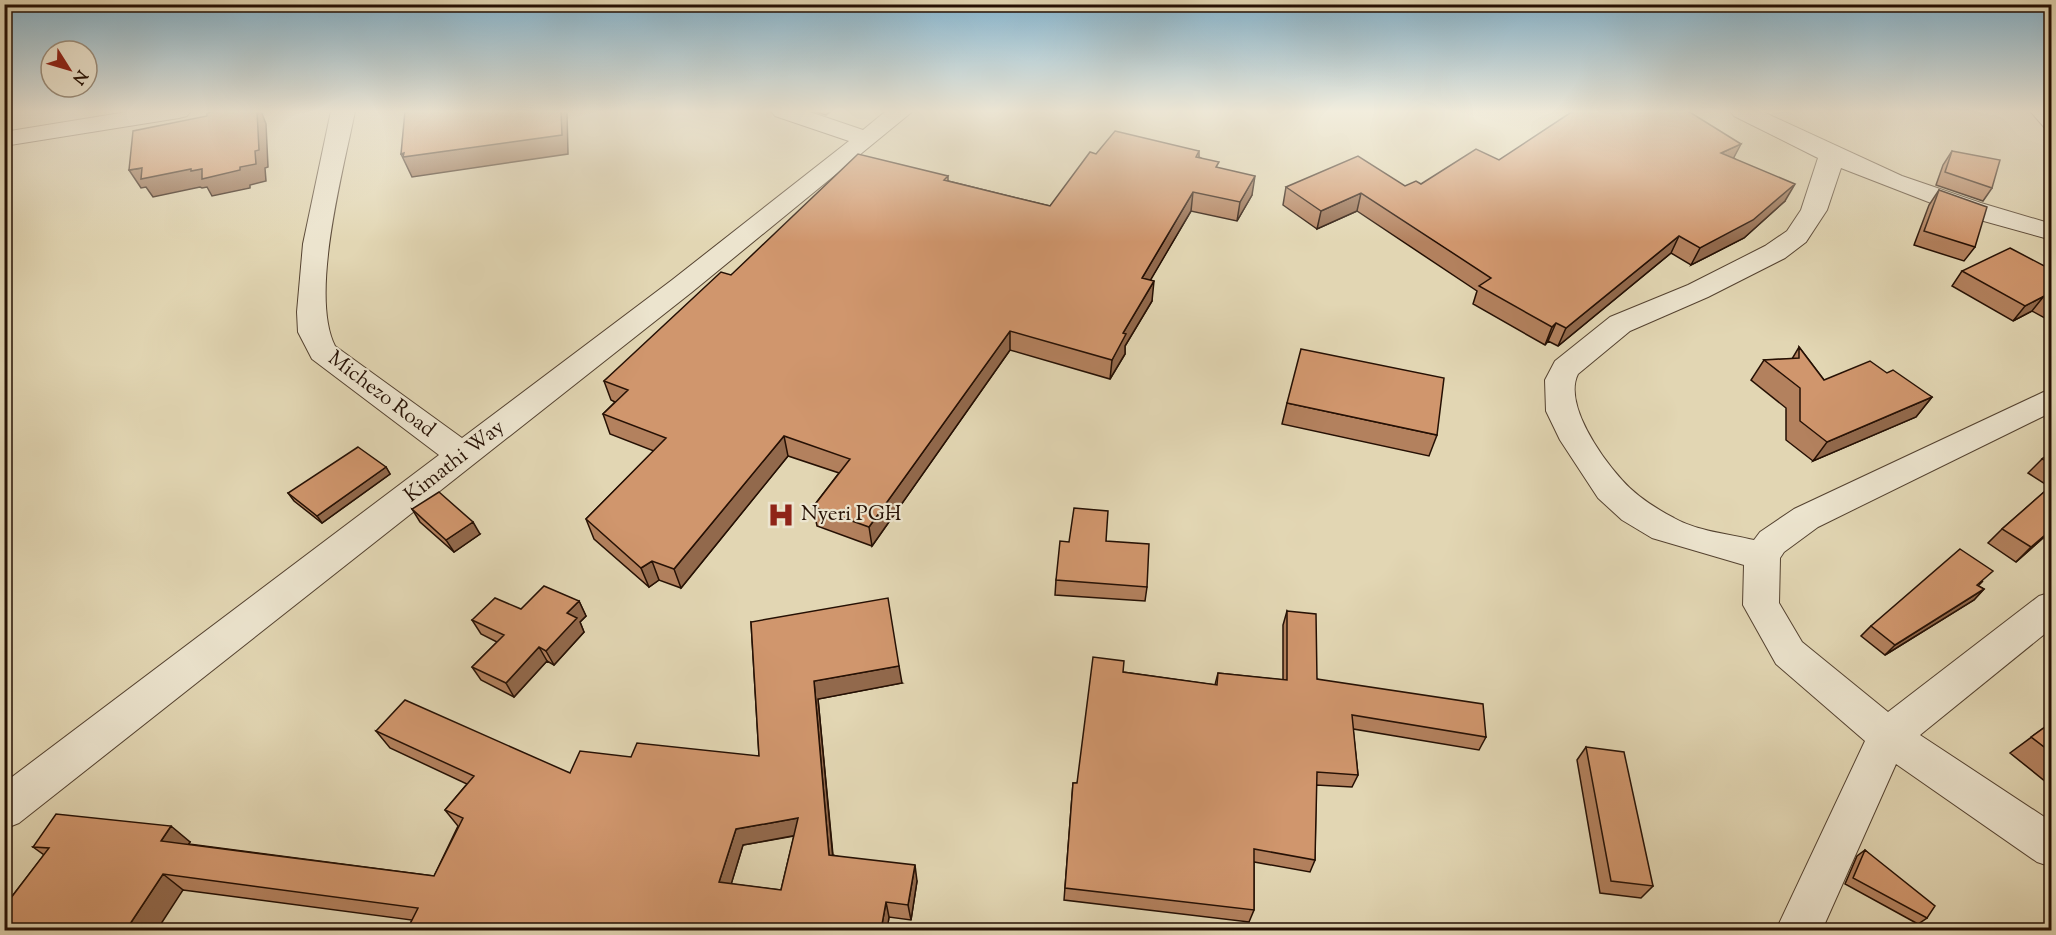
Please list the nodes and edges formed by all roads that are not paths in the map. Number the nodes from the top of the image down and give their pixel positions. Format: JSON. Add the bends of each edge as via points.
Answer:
{"nodes":[{"id":1,"x":334,"y":155,"type":"edge"},
{"id":2,"x":847,"y":155,"type":"edge"},
{"id":3,"x":1828,"y":155,"type":"edge"},
{"id":4,"x":1831,"y":156,"type":"junction"},
{"id":5,"x":2052,"y":232,"type":"edge"},
{"id":6,"x":2052,"y":399,"type":"edge"},
{"id":7,"x":463,"y":456,"type":"junction"},
{"id":8,"x":1762,"y":556,"type":"junction"},
{"id":9,"x":2052,"y":607,"type":"edge"},
{"id":10,"x":1888,"y":736,"type":"junction"},
{"id":11,"x":4,"y":809,"type":"edge"},
{"id":12,"x":2052,"y":847,"type":"edge"},
{"id":13,"x":1799,"y":930,"type":"edge"}],
"edges":[{"from":1,"to":7,"type":"street","name":"Michezo Road","via":[[316,244],[313,332],[323,352]]},
{"from":2,"to":7,"type":"street","name":"Kimathi Way"},
{"from":3,"to":4,"type":"street"},
{"from":4,"to":5,"type":"street","via":[[1995,218]]},
{"from":4,"to":8,"type":"street","via":[[1814,210],[1797,236],[1698,291],[1620,324],[1573,361],[1560,380],[1562,411],[1576,440],[1610,489],[1634,511],[1685,537]]},
{"from":6,"to":8,"type":"street","via":[[1806,518],[1772,542]]},
{"from":7,"to":11,"type":"street","name":"Kimathi Way"},
{"from":8,"to":10,"type":"street","via":[[1761,605],[1789,653]]},
{"from":9,"to":10,"type":"street"},
{"from":10,"to":12,"type":"street"},
{"from":10,"to":13,"type":"street"}]}
